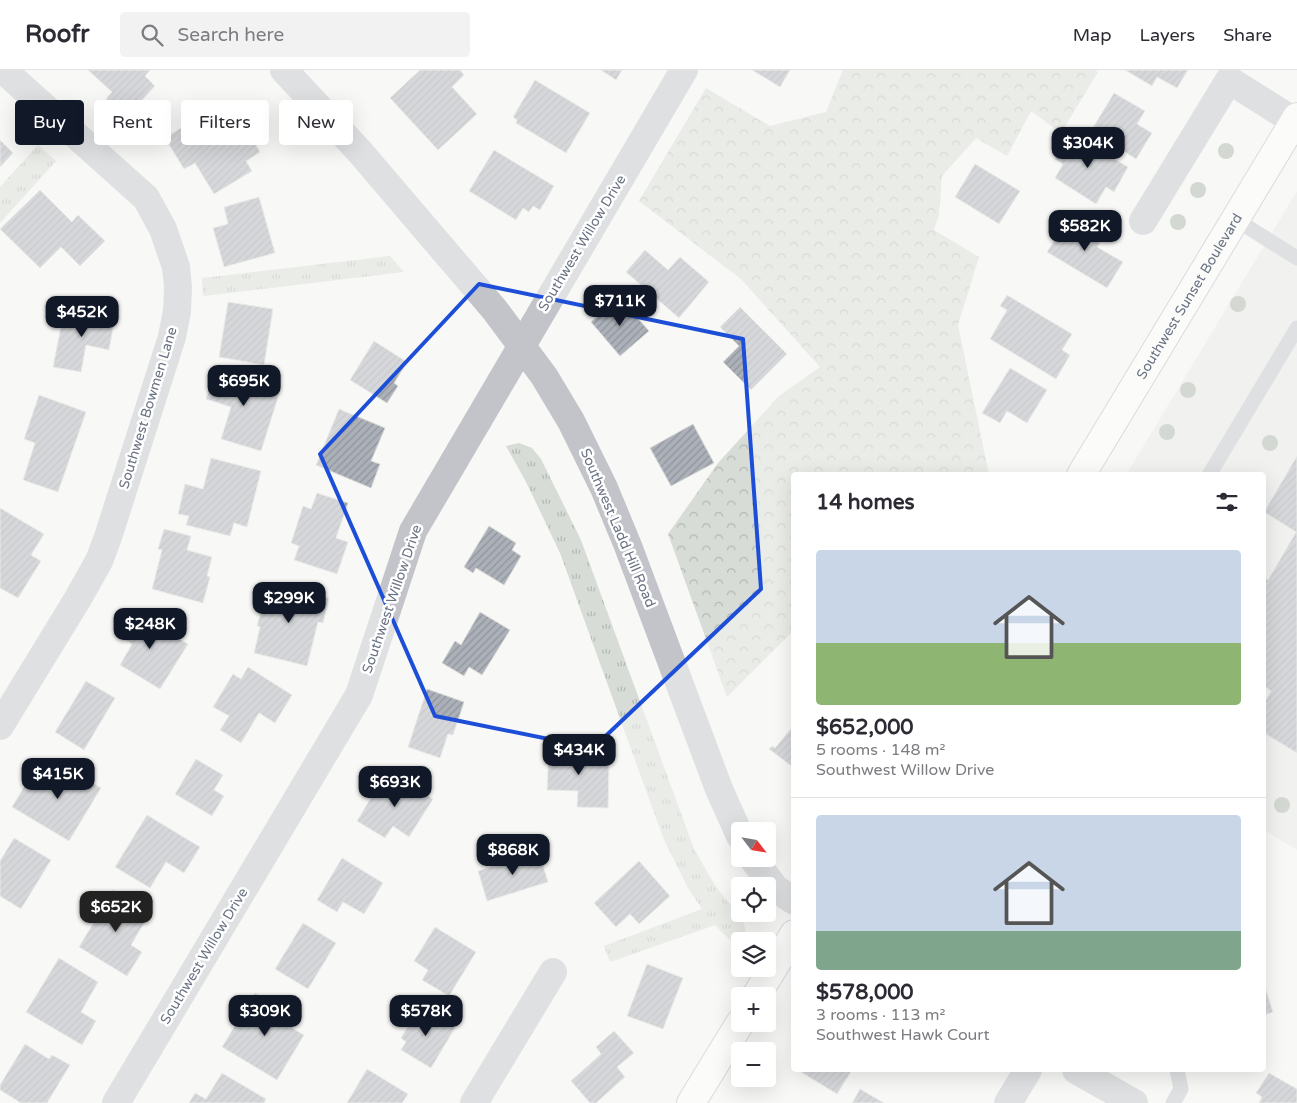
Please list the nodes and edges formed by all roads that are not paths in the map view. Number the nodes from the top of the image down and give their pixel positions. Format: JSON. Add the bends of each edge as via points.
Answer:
{"nodes":[{"id":1,"x":3,"y":70,"type":"edge"},
{"id":2,"x":284,"y":70,"type":"edge"},
{"id":3,"x":684,"y":70,"type":"edge"},
{"id":4,"x":1232,"y":75,"type":"edge"},
{"id":5,"x":1296,"y":119,"type":"edge"},
{"id":6,"x":1235,"y":219,"type":"junction"},
{"id":7,"x":1143,"y":221,"type":"dead end"},
{"id":8,"x":1297,"y":258,"type":"edge"},
{"id":9,"x":1297,"y":328,"type":"edge"},
{"id":10,"x":522,"y":344,"type":"junction"},
{"id":11,"x":1083,"y":472,"type":"edge"},
{"id":12,"x":1211,"y":472,"type":"edge"},
{"id":13,"x":0,"y":726,"type":"edge"},
{"id":14,"x":734,"y":822,"type":"edge"},
{"id":15,"x":760,"y":868,"type":"edge"},
{"id":16,"x":791,"y":899,"type":"edge"},
{"id":17,"x":791,"y":939,"type":"edge"},
{"id":18,"x":553,"y":972,"type":"dead end"},
{"id":19,"x":762,"y":987,"type":"edge"},
{"id":20,"x":734,"y":1032,"type":"edge"},
{"id":21,"x":1027,"y":1072,"type":"edge"},
{"id":22,"x":1080,"y":1072,"type":"edge"},
{"id":23,"x":1177,"y":1072,"type":"edge"},
{"id":24,"x":116,"y":1103,"type":"edge"},
{"id":25,"x":474,"y":1103,"type":"edge"},
{"id":26,"x":691,"y":1103,"type":"edge"},
{"id":27,"x":1008,"y":1103,"type":"edge"},
{"id":28,"x":1134,"y":1103,"type":"edge"},
{"id":29,"x":1173,"y":1103,"type":"edge"}],
"edges":[{"from":1,"to":13,"type":"street","name":"Southwest Bowmen Lane","via":[[146,198],[171,248],[178,287],[172,337],[99,561]]},
{"from":2,"to":10,"type":"street","name":"Southwest Ladd Hill Road","via":[[360,152]]},
{"from":3,"to":10,"type":"street","name":"Southwest Willow Drive"},
{"from":4,"to":5,"type":"street"},
{"from":4,"to":7,"type":"street"},
{"from":5,"to":6,"type":"main road","name":"Southwest Sunset Boulevard"},
{"from":6,"to":8,"type":"lane"},
{"from":6,"to":11,"type":"main road","name":"Southwest Sunset Boulevard"},
{"from":9,"to":12,"type":"lane"},
{"from":10,"to":14,"type":"street","name":"Southwest Ladd Hill Road","via":[[571,421],[604,488]]},
{"from":10,"to":24,"type":"street","name":"Southwest Willow Drive","via":[[413,532],[359,695]]},
{"from":15,"to":16,"type":"street","via":[[774,888]]},
{"from":17,"to":19,"type":"main road"},
{"from":18,"to":25,"type":"street"},
{"from":20,"to":26,"type":"main road"},
{"from":21,"to":27,"type":"street"},
{"from":22,"to":28,"type":"street"},
{"from":23,"to":29,"type":"lane","via":[[1181,1089]]}]}
